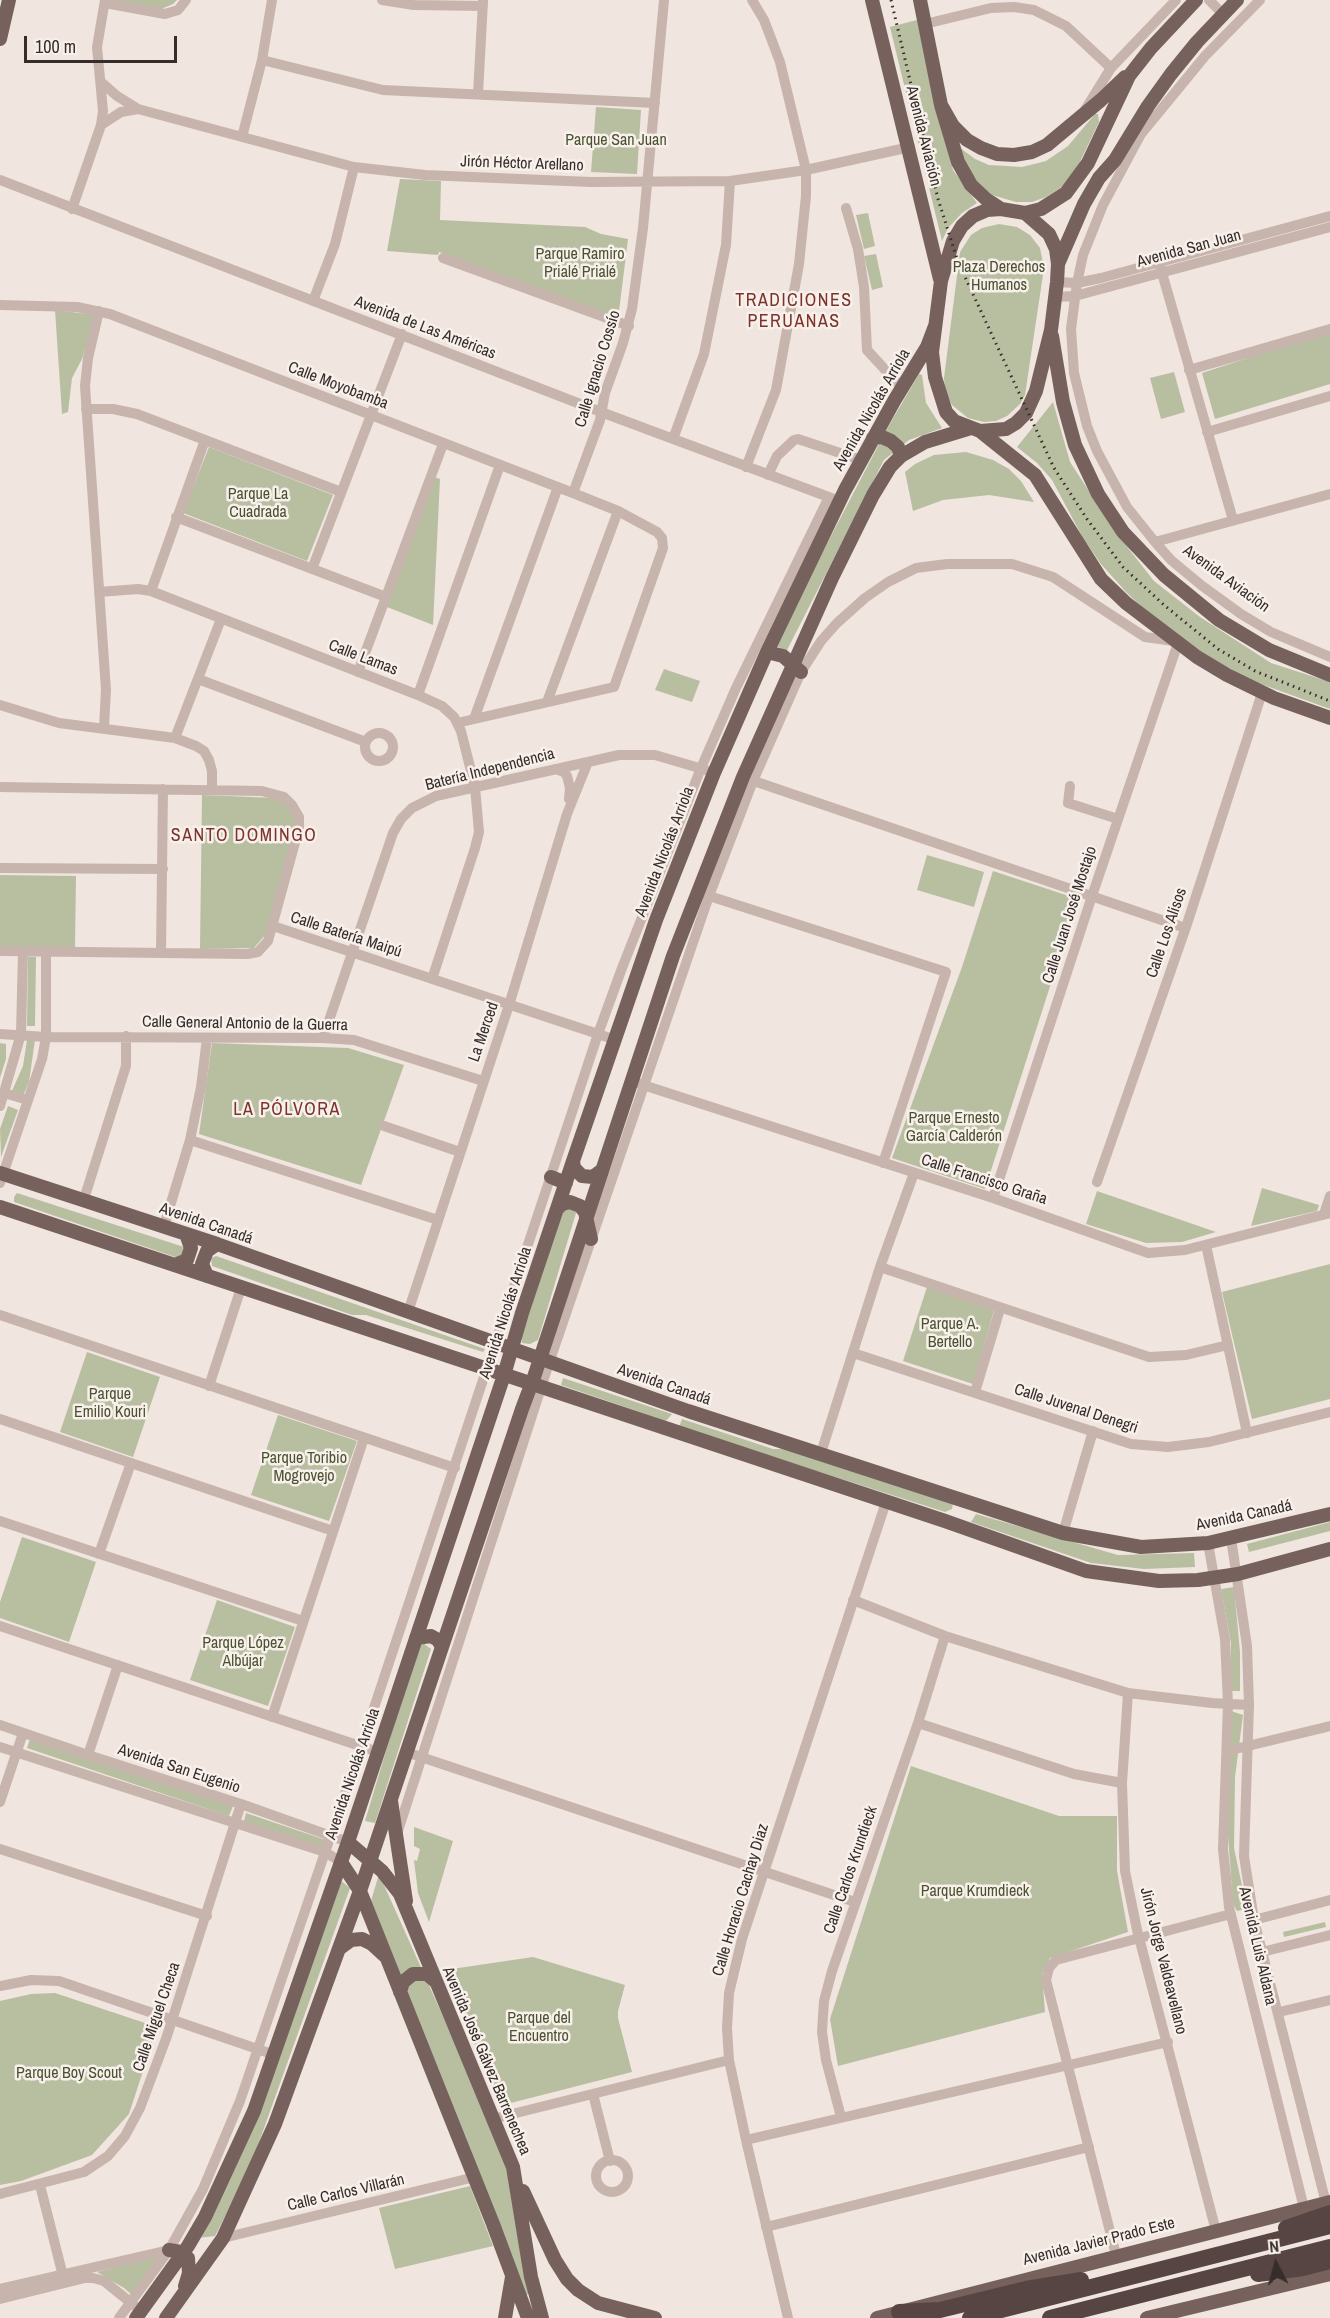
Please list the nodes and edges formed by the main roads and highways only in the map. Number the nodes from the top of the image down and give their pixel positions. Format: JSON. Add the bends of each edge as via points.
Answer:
{"nodes":[{"id":1,"x":9,"y":0,"type":"edge"},
{"id":2,"x":872,"y":0,"type":"edge"},
{"id":3,"x":920,"y":0,"type":"edge"},
{"id":4,"x":1196,"y":0,"type":"edge"},
{"id":5,"x":1237,"y":0,"type":"edge"},
{"id":6,"x":0,"y":39,"type":"edge"},
{"id":7,"x":1137,"y":65,"type":"junction"},
{"id":8,"x":941,"y":105,"type":"junction"},
{"id":9,"x":1001,"y":209,"type":"junction"},
{"id":10,"x":1025,"y":213,"type":"junction"},
{"id":11,"x":1058,"y":264,"type":"junction"},
{"id":12,"x":941,"y":281,"type":"junction"},
{"id":13,"x":935,"y":326,"type":"junction"},
{"id":14,"x":1051,"y":330,"type":"junction"},
{"id":15,"x":976,"y":430,"type":"junction"},
{"id":16,"x":873,"y":438,"type":"junction"},
{"id":17,"x":901,"y":456,"type":"junction"},
{"id":18,"x":767,"y":652,"type":"junction"},
{"id":19,"x":797,"y":668,"type":"junction"},
{"id":20,"x":1330,"y":675,"type":"edge"},
{"id":21,"x":1330,"y":718,"type":"edge"},
{"id":22,"x":573,"y":1161,"type":"junction"},
{"id":23,"x":602,"y":1170,"type":"junction"},
{"id":24,"x":1,"y":1176,"type":"edge"},
{"id":25,"x":551,"y":1177,"type":"road end"},
{"id":26,"x":566,"y":1183,"type":"junction"},
{"id":27,"x":0,"y":1207,"type":"edge"},
{"id":28,"x":557,"y":1209,"type":"junction"},
{"id":29,"x":585,"y":1220,"type":"junction"},
{"id":30,"x":186,"y":1234,"type":"junction"},
{"id":31,"x":591,"y":1239,"type":"road end"},
{"id":32,"x":217,"y":1245,"type":"junction"},
{"id":33,"x":175,"y":1265,"type":"junction"},
{"id":34,"x":207,"y":1276,"type":"junction"},
{"id":35,"x":512,"y":1349,"type":"junction"},
{"id":36,"x":545,"y":1361,"type":"junction"},
{"id":37,"x":504,"y":1375,"type":"junction"},
{"id":38,"x":536,"y":1386,"type":"junction"},
{"id":39,"x":688,"y":1411,"type":"junction"},
{"id":40,"x":675,"y":1432,"type":"junction"},
{"id":41,"x":955,"y":1498,"type":"junction"},
{"id":42,"x":1330,"y":1514,"type":"edge"},
{"id":43,"x":945,"y":1521,"type":"junction"},
{"id":44,"x":1330,"y":1549,"type":"edge"},
{"id":45,"x":425,"y":1611,"type":"junction"},
{"id":46,"x":450,"y":1622,"type":"junction"},
{"id":47,"x":416,"y":1638,"type":"junction"},
{"id":48,"x":442,"y":1647,"type":"junction"},
{"id":49,"x":391,"y":1799,"type":"junction"},
{"id":50,"x":348,"y":1842,"type":"junction"},
{"id":51,"x":370,"y":1860,"type":"junction"},
{"id":52,"x":340,"y":1862,"type":"junction"},
{"id":53,"x":360,"y":1891,"type":"junction"},
{"id":54,"x":408,"y":1912,"type":"junction"},
{"id":55,"x":340,"y":1948,"type":"junction"},
{"id":56,"x":388,"y":1961,"type":"junction"},
{"id":57,"x":435,"y":1981,"type":"junction"},
{"id":58,"x":400,"y":1992,"type":"junction"},
{"id":59,"x":254,"y":2110,"type":"junction"},
{"id":60,"x":275,"y":2124,"type":"junction"},
{"id":61,"x":239,"y":2144,"type":"junction"},
{"id":62,"x":262,"y":2154,"type":"junction"},
{"id":63,"x":513,"y":2167,"type":"junction"},
{"id":64,"x":1329,"y":2206,"type":"edge"},
{"id":65,"x":1330,"y":2226,"type":"edge"},
{"id":66,"x":1257,"y":2244,"type":"junction"},
{"id":67,"x":1330,"y":2247,"type":"edge"},
{"id":68,"x":169,"y":2250,"type":"road end"},
{"id":69,"x":183,"y":2253,"type":"junction"},
{"id":70,"x":1330,"y":2261,"type":"edge"},
{"id":71,"x":1139,"y":2274,"type":"junction"},
{"id":72,"x":1330,"y":2274,"type":"edge"},
{"id":73,"x":512,"y":2275,"type":"junction"},
{"id":74,"x":1207,"y":2279,"type":"junction"},
{"id":75,"x":180,"y":2299,"type":"junction"},
{"id":76,"x":1123,"y":2299,"type":"junction"},
{"id":77,"x":899,"y":2312,"type":"junction"},
{"id":78,"x":137,"y":2316,"type":"edge"},
{"id":79,"x":166,"y":2318,"type":"edge"},
{"id":80,"x":505,"y":2318,"type":"edge"},
{"id":81,"x":528,"y":2318,"type":"edge"},
{"id":82,"x":542,"y":2318,"type":"edge"},
{"id":83,"x":655,"y":2318,"type":"edge"},
{"id":84,"x":877,"y":2318,"type":"edge"},
{"id":85,"x":969,"y":2318,"type":"edge"},
{"id":86,"x":1050,"y":2318,"type":"edge"},
{"id":87,"x":1085,"y":2318,"type":"edge"},
{"id":88,"x":1147,"y":2318,"type":"edge"}],
"edges":[{"from":1,"to":6,"type":"main road"},
{"from":2,"to":12,"type":"main road","name":"Avenida Aviación"},
{"from":3,"to":8,"type":"main road","name":"Avenida Aviación"},
{"from":4,"to":7,"type":"main road"},
{"from":5,"to":11,"type":"main road","via":[[1197,42],[1143,113],[1084,204]]},
{"from":7,"to":8,"type":"main road","via":[[1060,136],[1032,152],[1005,155],[981,148],[953,126]]},
{"from":7,"to":10,"type":"main road","via":[[1088,163],[1066,193],[1041,209]]},
{"from":8,"to":9,"type":"main road","name":"Avenida Aviación","via":[[963,173],[979,193]]},
{"from":9,"to":10,"type":"main road"},
{"from":9,"to":12,"type":"main road","via":[[972,216],[962,226],[953,241]]},
{"from":10,"to":11,"type":"main road","via":[[1049,234]]},
{"from":11,"to":14,"type":"main road"},
{"from":12,"to":13,"type":"main road"},
{"from":13,"to":15,"type":"main road","via":[[933,352],[940,400],[954,421]]},
{"from":13,"to":16,"type":"main road","name":"Avenida Nicolás Arriola","via":[[927,347]]},
{"from":14,"to":15,"type":"main road","via":[[1036,391],[1026,413],[1006,429]]},
{"from":14,"to":20,"type":"main road","name":"Avenida Aviación","via":[[1075,445],[1094,488],[1124,532],[1164,575],[1219,621],[1269,650]]},
{"from":15,"to":17,"type":"main road","via":[[925,442]]},
{"from":15,"to":21,"type":"main road","via":[[1042,483],[1101,579],[1126,603],[1197,657],[1262,693]]},
{"from":16,"to":17,"type":"main road","via":[[891,441]]},
{"from":16,"to":18,"type":"main road","name":"Avenida Nicolás Arriola","via":[[835,499]]},
{"from":17,"to":19,"type":"main road","via":[[873,495]]},
{"from":18,"to":19,"type":"main road","via":[[778,654]]},
{"from":18,"to":22,"type":"main road","name":"Avenida Nicolás Arriola","via":[[707,770]]},
{"from":19,"to":23,"type":"main road","via":[[703,894],[673,956],[638,1083]]},
{"from":22,"to":23,"type":"main road","via":[[582,1176],[593,1177]]},
{"from":22,"to":26,"type":"main road","name":"Avenida Nicolás Arriola"},
{"from":23,"to":29,"type":"main road"},
{"from":24,"to":30,"type":"main road","name":"Avenida Canadá"},
{"from":25,"to":26,"type":"main road"},
{"from":26,"to":28,"type":"main road","name":"Avenida Nicolás Arriola"},
{"from":27,"to":33,"type":"main road"},
{"from":28,"to":29,"type":"main road","via":[[562,1204],[574,1203],[583,1209]]},
{"from":28,"to":35,"type":"main road","name":"Avenida Nicolás Arriola"},
{"from":29,"to":31,"type":"main road"},
{"from":29,"to":36,"type":"main road"},
{"from":30,"to":32,"type":"main road","name":"Avenida Canadá"},
{"from":30,"to":33,"type":"main road","via":[[191,1248],[187,1260]]},
{"from":32,"to":34,"type":"main road","via":[[207,1251],[202,1264]]},
{"from":32,"to":35,"type":"main road","name":"Avenida Canadá"},
{"from":33,"to":34,"type":"main road"},
{"from":34,"to":37,"type":"main road"},
{"from":35,"to":36,"type":"main road","name":"Avenida Canadá"},
{"from":35,"to":37,"type":"main road","name":"Avenida Nicolás Arriola"},
{"from":36,"to":38,"type":"main road"},
{"from":36,"to":39,"type":"main road","name":"Avenida Canadá"},
{"from":37,"to":38,"type":"main road"},
{"from":37,"to":45,"type":"main road","name":"Avenida Nicolás Arriola"},
{"from":38,"to":40,"type":"main road"},
{"from":38,"to":46,"type":"main road","via":[[488,1530]]},
{"from":39,"to":40,"type":"main road","via":[[672,1418]]},
{"from":39,"to":41,"type":"main road","name":"Avenida Canadá"},
{"from":40,"to":43,"type":"main road"},
{"from":41,"to":42,"type":"main road","name":"Avenida Canadá","via":[[1063,1533],[1141,1547],[1208,1543]]},
{"from":41,"to":43,"type":"main road","via":[[958,1514]]},
{"from":43,"to":44,"type":"main road","via":[[1086,1571],[1159,1581],[1238,1574]]},
{"from":45,"to":46,"type":"main road","via":[[436,1623]]},
{"from":45,"to":47,"type":"main road","name":"Avenida Nicolás Arriola"},
{"from":46,"to":48,"type":"main road"},
{"from":47,"to":48,"type":"main road","via":[[431,1636]]},
{"from":47,"to":50,"type":"main road","name":"Avenida Nicolás Arriola"},
{"from":48,"to":49,"type":"main road"},
{"from":49,"to":51,"type":"main road"},
{"from":49,"to":54,"type":"main road"},
{"from":50,"to":51,"type":"main road","name":"Avenida José Gálvez Barrenechea"},
{"from":50,"to":52,"type":"main road","name":"Avenida Nicolás Arriola"},
{"from":51,"to":53,"type":"main road"},
{"from":51,"to":54,"type":"main road","name":"Avenida José Gálvez Barrenechea","via":[[395,1886]]},
{"from":52,"to":53,"type":"main road"},
{"from":52,"to":59,"type":"main road","name":"Avenida Nicolás Arriola","via":[[265,2051]]},
{"from":53,"to":55,"type":"main road"},
{"from":53,"to":56,"type":"main road"},
{"from":54,"to":57,"type":"main road","name":"Avenida José Gálvez Barrenechea"},
{"from":55,"to":56,"type":"main road","via":[[351,1940],[365,1940]]},
{"from":55,"to":60,"type":"main road"},
{"from":56,"to":58,"type":"main road"},
{"from":57,"to":58,"type":"main road","via":[[427,1974],[413,1974],[403,1982]]},
{"from":57,"to":63,"type":"main road","name":"Avenida José Gálvez Barrenechea"},
{"from":58,"to":73,"type":"main road"},
{"from":59,"to":60,"type":"main road","via":[[254,2119],[260,2125]]},
{"from":59,"to":61,"type":"main road","name":"Avenida Nicolás Arriola"},
{"from":60,"to":62,"type":"main road"},
{"from":61,"to":62,"type":"main road","via":[[254,2141]]},
{"from":61,"to":69,"type":"main road","name":"Avenida Nicolás Arriola","via":[[205,2217]]},
{"from":62,"to":75,"type":"main road","via":[[223,2238]]},
{"from":63,"to":82,"type":"main road","name":"Avenida José Gálvez Barrenechea","via":[[531,2277]]},
{"from":63,"to":83,"type":"main road","via":[[550,2251],[573,2285],[598,2303]]},
{"from":64,"to":66,"type":"highway"},
{"from":64,"to":77,"type":"main road","name":"Avenida Javier Prado Este","via":[[1304,2208]]},
{"from":65,"to":66,"type":"highway"},
{"from":66,"to":71,"type":"highway"},
{"from":67,"to":74,"type":"highway"},
{"from":68,"to":69,"type":"main road"},
{"from":69,"to":75,"type":"main road","via":[[189,2261],[189,2271]]},
{"from":69,"to":78,"type":"main road","name":"Avenida Nicolás Arriola"},
{"from":70,"to":74,"type":"highway","via":[[1278,2272]]},
{"from":71,"to":77,"type":"highway","via":[[1057,2283],[927,2312]]},
{"from":71,"to":85,"type":"highway"},
{"from":72,"to":88,"type":"main road"},
{"from":73,"to":80,"type":"main road"},
{"from":73,"to":81,"type":"main road"},
{"from":74,"to":76,"type":"highway"},
{"from":75,"to":79,"type":"main road"},
{"from":76,"to":86,"type":"highway"},
{"from":76,"to":87,"type":"highway"},
{"from":77,"to":84,"type":"main road","name":"Avenida Javier Prado Este"}]}
